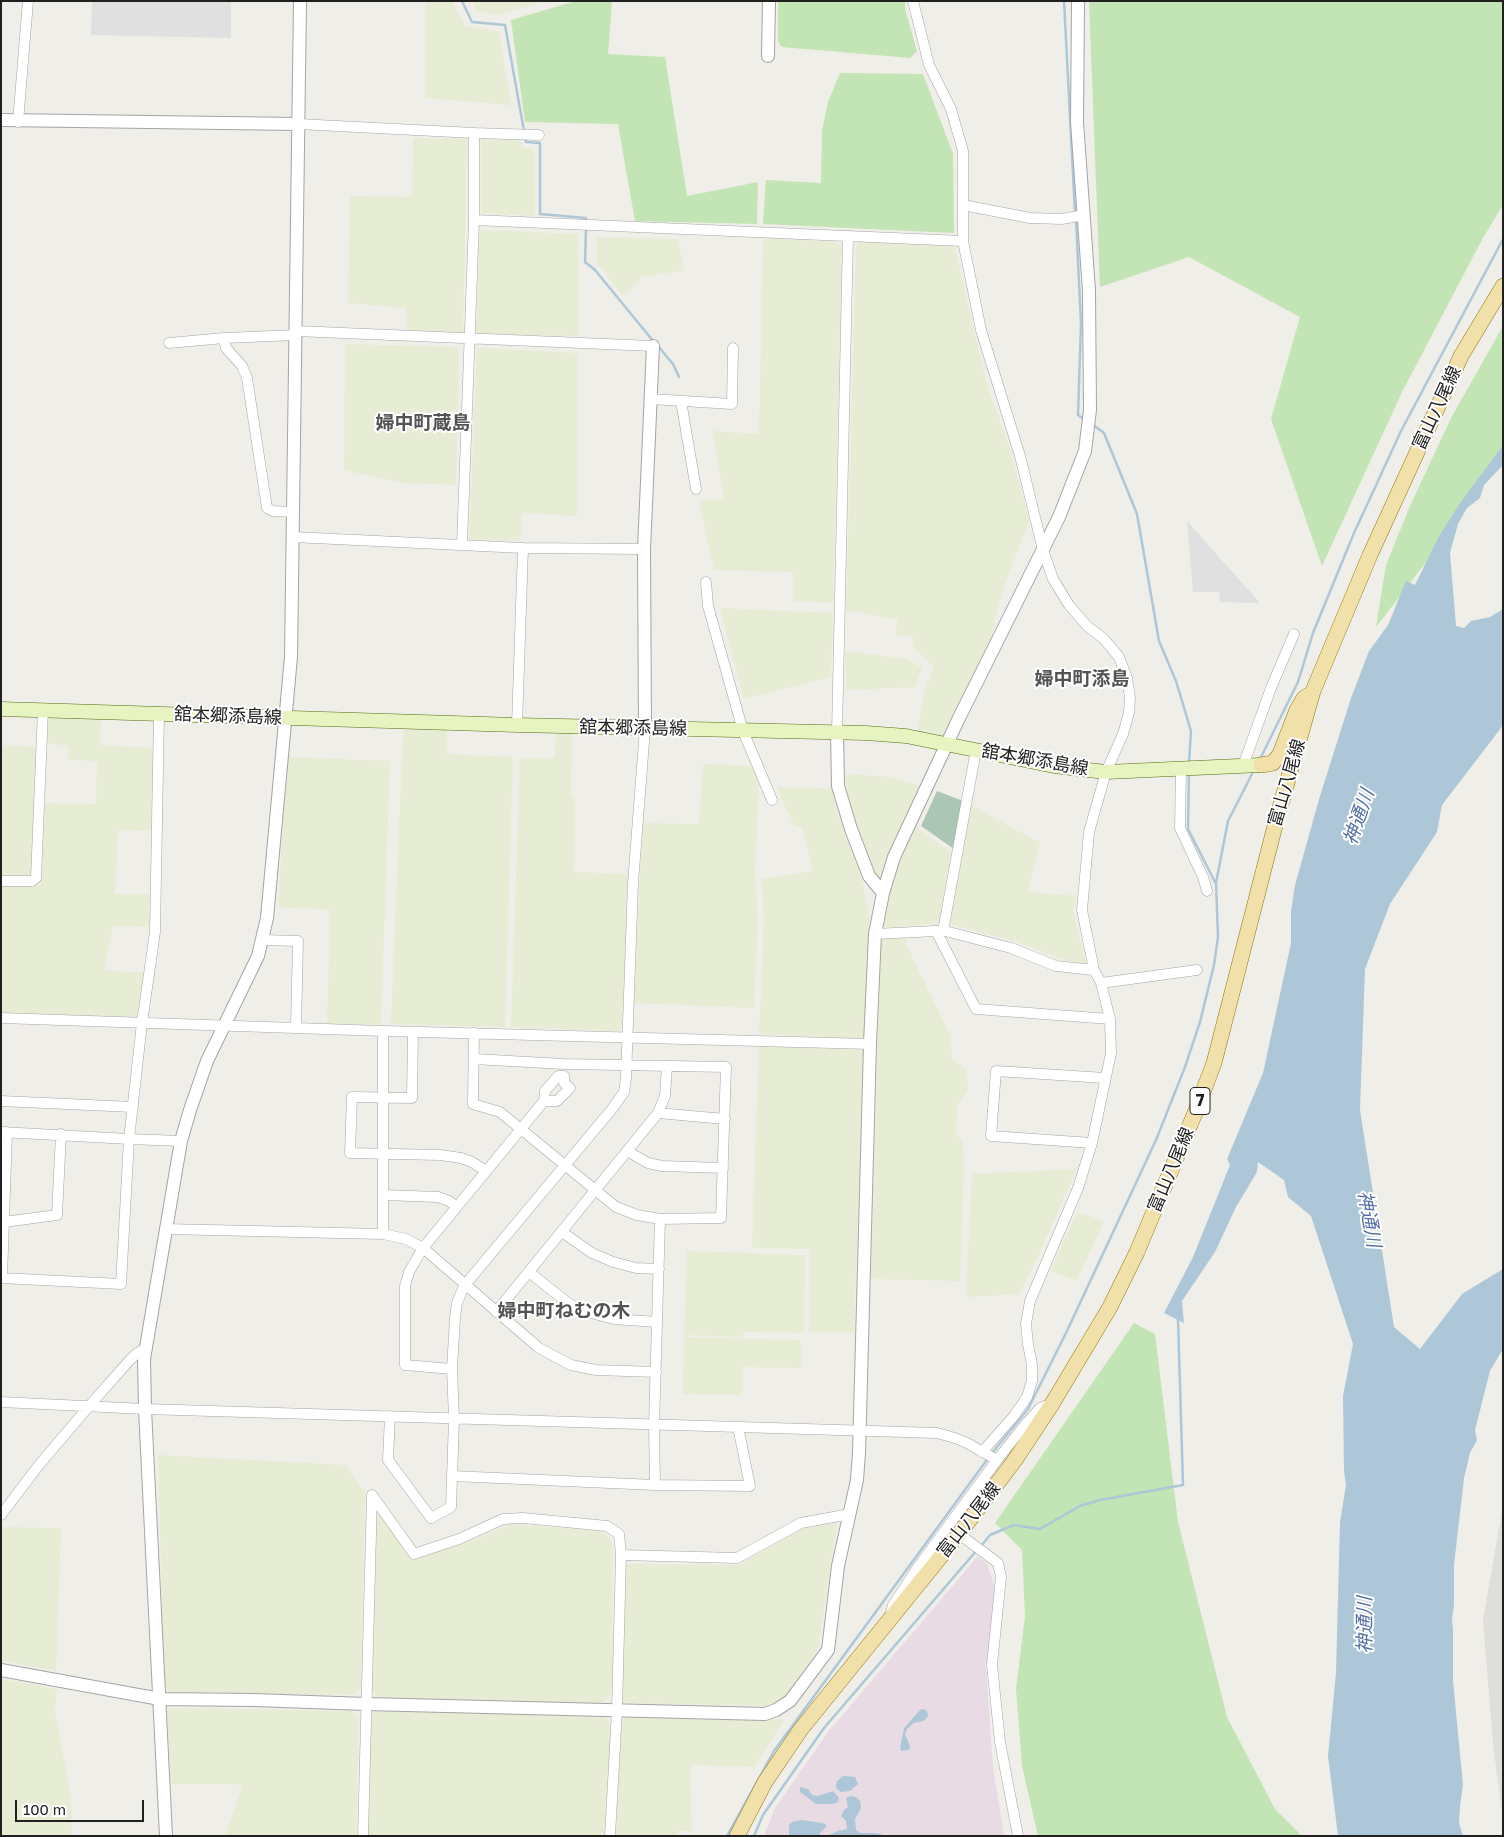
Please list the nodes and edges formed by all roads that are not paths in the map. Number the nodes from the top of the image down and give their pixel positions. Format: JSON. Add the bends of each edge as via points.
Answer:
{"nodes":[{"id":1,"x":28,"y":1,"type":"edge"},
{"id":2,"x":300,"y":1,"type":"edge"},
{"id":3,"x":769,"y":1,"type":"edge"},
{"id":4,"x":913,"y":1,"type":"edge"},
{"id":5,"x":1078,"y":1,"type":"edge"},
{"id":6,"x":768,"y":56,"type":"dead end"},
{"id":7,"x":1,"y":120,"type":"edge"},
{"id":8,"x":18,"y":122,"type":"junction"},
{"id":9,"x":298,"y":124,"type":"junction"},
{"id":10,"x":474,"y":133,"type":"junction"},
{"id":11,"x":539,"y":135,"type":"dead end"},
{"id":12,"x":962,"y":205,"type":"junction"},
{"id":13,"x":1084,"y":215,"type":"junction"},
{"id":14,"x":474,"y":220,"type":"junction"},
{"id":15,"x":848,"y":236,"type":"junction"},
{"id":16,"x":963,"y":241,"type":"junction"},
{"id":17,"x":1503,"y":286,"type":"edge"},
{"id":18,"x":296,"y":333,"type":"junction"},
{"id":19,"x":224,"y":338,"type":"junction"},
{"id":20,"x":470,"y":339,"type":"junction"},
{"id":21,"x":169,"y":343,"type":"dead end"},
{"id":22,"x":653,"y":346,"type":"joint"},
{"id":23,"x":733,"y":348,"type":"dead end"},
{"id":24,"x":651,"y":399,"type":"junction"},
{"id":25,"x":681,"y":401,"type":"junction"},
{"id":26,"x":696,"y":489,"type":"dead end"},
{"id":27,"x":293,"y":512,"type":"junction"},
{"id":28,"x":293,"y":537,"type":"junction"},
{"id":29,"x":462,"y":544,"type":"junction"},
{"id":30,"x":523,"y":548,"type":"junction"},
{"id":31,"x":644,"y":549,"type":"junction"},
{"id":32,"x":1043,"y":550,"type":"junction"},
{"id":33,"x":706,"y":582,"type":"dead end"},
{"id":34,"x":1294,"y":634,"type":"dead end"},
{"id":35,"x":1314,"y":692,"type":"junction"},
{"id":36,"x":1,"y":709,"type":"edge"},
{"id":37,"x":43,"y":710,"type":"junction"},
{"id":38,"x":159,"y":713,"type":"junction"},
{"id":39,"x":286,"y":718,"type":"junction"},
{"id":40,"x":517,"y":725,"type":"junction"},
{"id":41,"x":645,"y":729,"type":"junction"},
{"id":42,"x":743,"y":731,"type":"junction"},
{"id":43,"x":837,"y":732,"type":"junction"},
{"id":44,"x":947,"y":745,"type":"junction"},
{"id":45,"x":976,"y":750,"type":"junction"},
{"id":46,"x":1253,"y":766,"type":"junction"},
{"id":47,"x":1181,"y":768,"type":"junction"},
{"id":48,"x":1106,"y":772,"type":"junction"},
{"id":49,"x":772,"y":800,"type":"dead end"},
{"id":50,"x":1,"y":880,"type":"edge"},
{"id":51,"x":1207,"y":891,"type":"dead end"},
{"id":52,"x":883,"y":893,"type":"junction"},
{"id":53,"x":940,"y":931,"type":"junction"},
{"id":54,"x":875,"y":934,"type":"junction"},
{"id":55,"x":262,"y":940,"type":"junction"},
{"id":56,"x":1094,"y":970,"type":"junction"},
{"id":57,"x":1197,"y":970,"type":"dead end"},
{"id":58,"x":1101,"y":983,"type":"junction"},
{"id":59,"x":1,"y":1018,"type":"edge"},
{"id":60,"x":1110,"y":1019,"type":"junction"},
{"id":61,"x":142,"y":1023,"type":"junction"},
{"id":62,"x":226,"y":1026,"type":"junction"},
{"id":63,"x":296,"y":1028,"type":"junction"},
{"id":64,"x":383,"y":1031,"type":"junction"},
{"id":65,"x":413,"y":1032,"type":"junction"},
{"id":66,"x":474,"y":1033,"type":"junction"},
{"id":67,"x":627,"y":1037,"type":"junction"},
{"id":68,"x":870,"y":1044,"type":"junction"},
{"id":69,"x":474,"y":1059,"type":"junction"},
{"id":70,"x":564,"y":1064,"type":"junction"},
{"id":71,"x":626,"y":1064,"type":"junction"},
{"id":72,"x":666,"y":1066,"type":"junction"},
{"id":73,"x":564,"y":1076,"type":"junction"},
{"id":74,"x":1105,"y":1078,"type":"junction"},
{"id":75,"x":383,"y":1097,"type":"junction"},
{"id":76,"x":1,"y":1101,"type":"edge"},
{"id":77,"x":544,"y":1101,"type":"junction"},
{"id":78,"x":133,"y":1107,"type":"junction"},
{"id":79,"x":658,"y":1114,"type":"junction"},
{"id":80,"x":725,"y":1118,"type":"junction"},
{"id":81,"x":522,"y":1128,"type":"junction"},
{"id":82,"x":4,"y":1132,"type":"edge"},
{"id":83,"x":61,"y":1134,"type":"junction"},
{"id":84,"x":129,"y":1139,"type":"junction"},
{"id":85,"x":181,"y":1142,"type":"junction"},
{"id":86,"x":1092,"y":1143,"type":"junction"},
{"id":87,"x":628,"y":1151,"type":"junction"},
{"id":88,"x":383,"y":1154,"type":"junction"},
{"id":89,"x":565,"y":1164,"type":"junction"},
{"id":90,"x":723,"y":1168,"type":"junction"},
{"id":91,"x":486,"y":1171,"type":"junction"},
{"id":92,"x":596,"y":1190,"type":"junction"},
{"id":93,"x":383,"y":1194,"type":"junction"},
{"id":94,"x":457,"y":1208,"type":"junction"},
{"id":95,"x":660,"y":1219,"type":"junction"},
{"id":96,"x":4,"y":1222,"type":"junction"},
{"id":97,"x":166,"y":1229,"type":"junction"},
{"id":98,"x":562,"y":1232,"type":"junction"},
{"id":99,"x":383,"y":1234,"type":"junction"},
{"id":100,"x":423,"y":1248,"type":"junction"},
{"id":101,"x":658,"y":1269,"type":"junction"},
{"id":102,"x":529,"y":1272,"type":"junction"},
{"id":103,"x":1,"y":1278,"type":"edge"},
{"id":104,"x":464,"y":1286,"type":"junction"},
{"id":105,"x":496,"y":1312,"type":"junction"},
{"id":106,"x":657,"y":1322,"type":"junction"},
{"id":107,"x":146,"y":1348,"type":"junction"},
{"id":108,"x":452,"y":1369,"type":"junction"},
{"id":109,"x":656,"y":1372,"type":"junction"},
{"id":110,"x":1,"y":1402,"type":"edge"},
{"id":111,"x":1052,"y":1404,"type":"junction"},
{"id":112,"x":90,"y":1405,"type":"junction"},
{"id":113,"x":145,"y":1409,"type":"junction"},
{"id":114,"x":390,"y":1416,"type":"junction"},
{"id":115,"x":454,"y":1419,"type":"junction"},
{"id":116,"x":654,"y":1425,"type":"junction"},
{"id":117,"x":738,"y":1427,"type":"junction"},
{"id":118,"x":859,"y":1430,"type":"junction"},
{"id":119,"x":990,"y":1456,"type":"junction"},
{"id":120,"x":452,"y":1476,"type":"junction"},
{"id":121,"x":655,"y":1485,"type":"junction"},
{"id":122,"x":850,"y":1514,"type":"junction"},
{"id":123,"x":1,"y":1515,"type":"edge"},
{"id":124,"x":960,"y":1534,"type":"junction"},
{"id":125,"x":621,"y":1555,"type":"junction"},
{"id":126,"x":890,"y":1619,"type":"junction"},
{"id":127,"x":1,"y":1670,"type":"edge"},
{"id":128,"x":160,"y":1699,"type":"junction"},
{"id":129,"x":366,"y":1704,"type":"junction"},
{"id":130,"x":617,"y":1710,"type":"junction"},
{"id":131,"x":166,"y":1836,"type":"edge"},
{"id":132,"x":363,"y":1836,"type":"edge"},
{"id":133,"x":610,"y":1836,"type":"edge"},
{"id":134,"x":737,"y":1836,"type":"edge"},
{"id":135,"x":1018,"y":1836,"type":"edge"}],
"edges":[{"from":1,"to":8,"type":"street"},
{"from":2,"to":9,"type":"street"},
{"from":3,"to":6,"type":"street"},
{"from":4,"to":12,"type":"street","via":[[929,65],[951,109],[963,151]]},
{"from":5,"to":13,"type":"street","via":[[1078,122]]},
{"from":7,"to":8,"type":"street"},
{"from":8,"to":9,"type":"street"},
{"from":9,"to":10,"type":"street"},
{"from":9,"to":18,"type":"street"},
{"from":10,"to":11,"type":"street"},
{"from":10,"to":14,"type":"street"},
{"from":12,"to":13,"type":"street","via":[[1030,218],[1062,219]]},
{"from":12,"to":16,"type":"street"},
{"from":13,"to":32,"type":"street","via":[[1089,291],[1090,410],[1084,451]]},
{"from":14,"to":15,"type":"street"},
{"from":14,"to":20,"type":"street"},
{"from":15,"to":16,"type":"street"},
{"from":15,"to":43,"type":"street"},
{"from":16,"to":32,"type":"street","via":[[981,330],[1020,456]]},
{"from":17,"to":35,"type":"main road","name":"富山八尾線","number":"7","via":[[1453,373],[1370,555]]},
{"from":18,"to":19,"type":"street"},
{"from":18,"to":20,"type":"street"},
{"from":18,"to":27,"type":"street"},
{"from":19,"to":21,"type":"street"},
{"from":19,"to":27,"type":"street","via":[[226,348],[242,366],[247,378],[267,508]]},
{"from":20,"to":22,"type":"street"},
{"from":20,"to":29,"type":"street"},
{"from":22,"to":24,"type":"street"},
{"from":23,"to":25,"type":"street","via":[[732,404]]},
{"from":24,"to":25,"type":"street"},
{"from":24,"to":31,"type":"street"},
{"from":25,"to":26,"type":"street"},
{"from":27,"to":28,"type":"street"},
{"from":28,"to":29,"type":"street"},
{"from":28,"to":39,"type":"street"},
{"from":29,"to":30,"type":"street"},
{"from":30,"to":31,"type":"street"},
{"from":30,"to":40,"type":"street"},
{"from":31,"to":41,"type":"street"},
{"from":32,"to":44,"type":"street"},
{"from":32,"to":48,"type":"street","via":[[1053,579],[1069,605],[1119,657],[1127,678],[1129,713]]},
{"from":33,"to":42,"type":"street","via":[[708,606]]},
{"from":34,"to":46,"type":"street","via":[[1271,688]]},
{"from":35,"to":46,"type":"main road","via":[[1304,698],[1273,763]]},
{"from":35,"to":111,"type":"main road","name":"富山八尾線","number":"7","via":[[1277,818],[1214,1063],[1133,1260],[1110,1307]]},
{"from":36,"to":37,"type":"main road","name":"舘本郷添島線"},
{"from":37,"to":38,"type":"main road","name":"舘本郷添島線"},
{"from":37,"to":50,"type":"street","via":[[36,878],[32,881]]},
{"from":38,"to":39,"type":"main road","name":"舘本郷添島線"},
{"from":38,"to":61,"type":"street","via":[[155,932]]},
{"from":39,"to":40,"type":"main road","name":"舘本郷添島線"},
{"from":39,"to":55,"type":"street","via":[[267,918]]},
{"from":40,"to":41,"type":"main road","name":"舘本郷添島線"},
{"from":41,"to":42,"type":"main road","name":"舘本郷添島線"},
{"from":41,"to":67,"type":"street","via":[[633,883]]},
{"from":42,"to":43,"type":"main road","name":"舘本郷添島線"},
{"from":42,"to":49,"type":"street"},
{"from":43,"to":44,"type":"main road","name":"舘本郷添島線","via":[[906,736]]},
{"from":43,"to":52,"type":"street","via":[[838,786],[850,829],[869,876]]},
{"from":44,"to":45,"type":"main road","name":"舘本郷添島線"},
{"from":44,"to":52,"type":"street","via":[[894,857]]},
{"from":45,"to":48,"type":"main road","name":"舘本郷添島線","via":[[1054,766]]},
{"from":45,"to":53,"type":"street"},
{"from":46,"to":47,"type":"main road","name":"舘本郷添島線"},
{"from":47,"to":48,"type":"main road","name":"舘本郷添島線"},
{"from":47,"to":51,"type":"street","via":[[1180,828]]},
{"from":48,"to":56,"type":"street","via":[[1089,832],[1082,910]]},
{"from":52,"to":54,"type":"street"},
{"from":53,"to":54,"type":"street"},
{"from":53,"to":56,"type":"street","via":[[1011,948],[1056,966]]},
{"from":53,"to":60,"type":"street","via":[[976,1009]]},
{"from":54,"to":68,"type":"street"},
{"from":55,"to":62,"type":"street"},
{"from":55,"to":63,"type":"street","via":[[298,941]]},
{"from":56,"to":58,"type":"street"},
{"from":57,"to":58,"type":"street"},
{"from":58,"to":60,"type":"street"},
{"from":59,"to":61,"type":"street"},
{"from":60,"to":74,"type":"street","via":[[1111,1053]]},
{"from":61,"to":62,"type":"street"},
{"from":61,"to":78,"type":"street"},
{"from":62,"to":63,"type":"street"},
{"from":62,"to":85,"type":"street","via":[[200,1078]]},
{"from":63,"to":64,"type":"street"},
{"from":64,"to":65,"type":"street"},
{"from":64,"to":75,"type":"street"},
{"from":65,"to":66,"type":"street"},
{"from":65,"to":75,"type":"street","via":[[412,1098]]},
{"from":66,"to":67,"type":"street"},
{"from":66,"to":69,"type":"street"},
{"from":67,"to":68,"type":"street"},
{"from":67,"to":71,"type":"street"},
{"from":68,"to":118,"type":"street"},
{"from":69,"to":70,"type":"street"},
{"from":69,"to":81,"type":"street","via":[[473,1104],[500,1112]]},
{"from":70,"to":71,"type":"street"},
{"from":70,"to":73,"type":"street"},
{"from":71,"to":72,"type":"street"},
{"from":71,"to":89,"type":"street","via":[[624,1092]]},
{"from":72,"to":79,"type":"street","via":[[665,1096]]},
{"from":72,"to":80,"type":"street","via":[[726,1067]]},
{"from":73,"to":77,"type":"street","via":[[558,1076],[545,1091]]},
{"from":73,"to":77,"type":"street","via":[[564,1083],[570,1088],[557,1102]]},
{"from":74,"to":86,"type":"street"},
{"from":74,"to":86,"type":"street","via":[[996,1071],[991,1136]]},
{"from":75,"to":88,"type":"street"},
{"from":75,"to":88,"type":"street","via":[[352,1097],[350,1153]]},
{"from":76,"to":78,"type":"street"},
{"from":77,"to":81,"type":"street"},
{"from":78,"to":84,"type":"street"},
{"from":79,"to":80,"type":"street"},
{"from":79,"to":87,"type":"street"},
{"from":80,"to":90,"type":"street"},
{"from":81,"to":89,"type":"street"},
{"from":81,"to":91,"type":"street"},
{"from":82,"to":83,"type":"street"},
{"from":82,"to":96,"type":"street"},
{"from":83,"to":84,"type":"street"},
{"from":83,"to":96,"type":"street","via":[[57,1215]]},
{"from":84,"to":85,"type":"street"},
{"from":84,"to":103,"type":"street","via":[[121,1284]]},
{"from":85,"to":97,"type":"street"},
{"from":86,"to":119,"type":"street","via":[[1078,1188],[1030,1301],[1026,1324],[1032,1381],[1027,1397]]},
{"from":87,"to":90,"type":"street","via":[[648,1163],[662,1166]]},
{"from":87,"to":92,"type":"street"},
{"from":88,"to":91,"type":"street","via":[[461,1158]]},
{"from":88,"to":93,"type":"street"},
{"from":89,"to":92,"type":"street"},
{"from":89,"to":104,"type":"street"},
{"from":90,"to":95,"type":"street","via":[[721,1218]]},
{"from":91,"to":94,"type":"street"},
{"from":92,"to":95,"type":"street","via":[[616,1207],[637,1216]]},
{"from":92,"to":98,"type":"street"},
{"from":93,"to":94,"type":"street","via":[[438,1197]]},
{"from":93,"to":99,"type":"street"},
{"from":94,"to":100,"type":"street"},
{"from":95,"to":101,"type":"street"},
{"from":96,"to":103,"type":"street"},
{"from":97,"to":99,"type":"street"},
{"from":97,"to":107,"type":"street"},
{"from":98,"to":101,"type":"street","via":[[592,1254],[636,1268]]},
{"from":98,"to":102,"type":"street"},
{"from":99,"to":100,"type":"street","via":[[406,1239]]},
{"from":100,"to":104,"type":"street"},
{"from":100,"to":108,"type":"street","via":[[405,1286],[405,1365]]},
{"from":101,"to":106,"type":"street"},
{"from":102,"to":105,"type":"street"},
{"from":102,"to":106,"type":"street","via":[[583,1311],[614,1319]]},
{"from":104,"to":105,"type":"street"},
{"from":104,"to":108,"type":"street","via":[[457,1303]]},
{"from":105,"to":109,"type":"street","via":[[539,1348],[571,1365],[596,1370]]},
{"from":106,"to":109,"type":"street"},
{"from":107,"to":112,"type":"street","via":[[129,1361]]},
{"from":107,"to":113,"type":"street"},
{"from":108,"to":115,"type":"street"},
{"from":109,"to":116,"type":"street"},
{"from":110,"to":112,"type":"street"},
{"from":111,"to":119,"type":"street","via":[[1040,1408]]},
{"from":111,"to":124,"type":"main road","name":"富山八尾線","number":"7"},
{"from":112,"to":113,"type":"street"},
{"from":112,"to":123,"type":"street"},
{"from":113,"to":114,"type":"street"},
{"from":113,"to":128,"type":"street"},
{"from":114,"to":115,"type":"street"},
{"from":114,"to":120,"type":"street","via":[[388,1460],[431,1518],[451,1507]]},
{"from":115,"to":116,"type":"street"},
{"from":115,"to":120,"type":"street"},
{"from":116,"to":117,"type":"street"},
{"from":116,"to":121,"type":"street"},
{"from":117,"to":118,"type":"street"},
{"from":117,"to":121,"type":"street","via":[[750,1486]]},
{"from":118,"to":119,"type":"street","via":[[937,1434],[955,1438]]},
{"from":118,"to":122,"type":"street","via":[[857,1480]]},
{"from":119,"to":126,"type":"street","via":[[893,1605]]},
{"from":120,"to":121,"type":"street"},
{"from":122,"to":125,"type":"street","via":[[802,1524],[737,1558]]},
{"from":122,"to":130,"type":"street","via":[[838,1566],[828,1650],[790,1701],[765,1714]]},
{"from":124,"to":126,"type":"main road","name":"富山八尾線","number":"7"},
{"from":124,"to":135,"type":"street","via":[[998,1563],[1001,1577],[992,1665],[1000,1742]]},
{"from":125,"to":129,"type":"street","via":[[619,1534],[607,1526],[523,1518],[503,1519],[459,1539],[414,1554],[372,1495]]},
{"from":125,"to":130,"type":"street"},
{"from":126,"to":134,"type":"main road","name":"富山八尾線","number":"7","via":[[801,1729],[765,1782]]},
{"from":127,"to":128,"type":"street"},
{"from":128,"to":129,"type":"street"},
{"from":128,"to":131,"type":"street"},
{"from":129,"to":130,"type":"street"},
{"from":129,"to":132,"type":"street"},
{"from":130,"to":133,"type":"street"}]}
